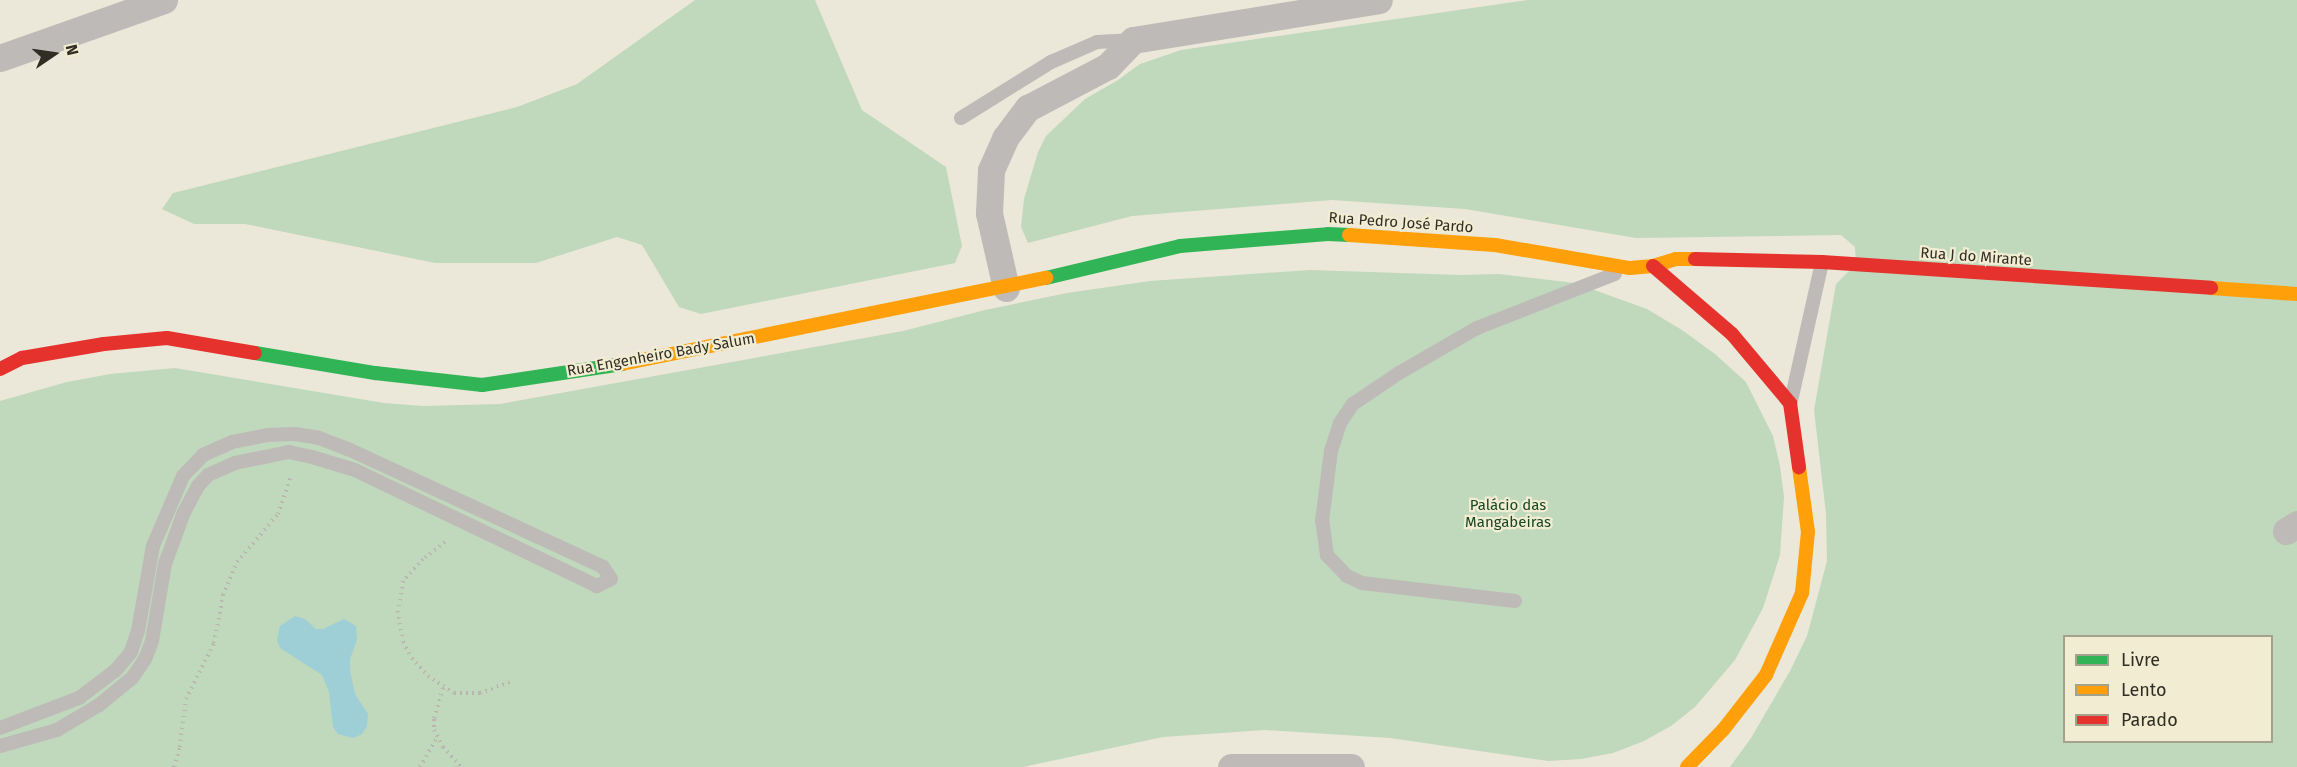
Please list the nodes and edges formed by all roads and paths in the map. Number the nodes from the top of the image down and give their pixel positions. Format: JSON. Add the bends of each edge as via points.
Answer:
{"nodes":[{"id":1,"x":164,"y":0,"type":"edge"},
{"id":2,"x":1379,"y":0,"type":"edge"},
{"id":3,"x":1132,"y":40,"type":"junction"},
{"id":4,"x":0,"y":58,"type":"edge"},
{"id":5,"x":961,"y":118,"type":"dead end"},
{"id":6,"x":1822,"y":262,"type":"junction"},
{"id":7,"x":1653,"y":266,"type":"junction"},
{"id":8,"x":1630,"y":268,"type":"junction"},
{"id":9,"x":1006,"y":288,"type":"junction"},
{"id":10,"x":2297,"y":294,"type":"edge"},
{"id":11,"x":0,"y":369,"type":"edge"},
{"id":12,"x":1790,"y":404,"type":"junction"},
{"id":13,"x":298,"y":454,"type":"junction"},
{"id":14,"x":448,"y":540,"type":"dead end"},
{"id":15,"x":1515,"y":601,"type":"dead end"},
{"id":16,"x":510,"y":682,"type":"dead end"},
{"id":17,"x":442,"y":688,"type":"junction"},
{"id":18,"x":0,"y":728,"type":"edge"},
{"id":19,"x":436,"y":737,"type":"junction"},
{"id":20,"x":0,"y":746,"type":"edge"},
{"id":21,"x":174,"y":767,"type":"edge"},
{"id":22,"x":420,"y":767,"type":"edge"},
{"id":23,"x":461,"y":767,"type":"edge"},
{"id":24,"x":1231,"y":767,"type":"edge"},
{"id":25,"x":1351,"y":767,"type":"edge"},
{"id":26,"x":1687,"y":767,"type":"edge"}],
"edges":[{"from":1,"to":4,"type":"street"},
{"from":2,"to":3,"type":"street"},
{"from":3,"to":5,"type":"lane","via":[[1097,42],[1051,62]]},
{"from":3,"to":9,"type":"street","via":[[1108,66],[1028,108],[1005,138],[991,170],[988,213]]},
{"from":6,"to":7,"type":"street","name":"Rua J do Mirante","via":[[1676,259]]},
{"from":6,"to":10,"type":"street","name":"Rua J do Mirante"},
{"from":6,"to":12,"type":"lane"},
{"from":7,"to":8,"type":"street","name":"Rua Pedro José Pardo"},
{"from":7,"to":12,"type":"street","via":[[1732,334]]},
{"from":8,"to":9,"type":"street","name":"Rua Pedro José Pardo","via":[[1495,245],[1328,234],[1180,246]]},
{"from":8,"to":15,"type":"lane","via":[[1477,328],[1398,372],[1353,404],[1340,423],[1322,521],[1327,555],[1347,576],[1362,583]]},
{"from":9,"to":11,"type":"street","name":"Rua Engenheiro Bady Salum","via":[[638,362],[482,385],[375,373],[167,338],[22,358]]},
{"from":12,"to":26,"type":"street","via":[[1809,532],[1802,593],[1766,675],[1724,730]]},
{"from":13,"to":18,"type":"lane","via":[[355,470],[597,586],[611,579],[603,567],[329,442],[295,434],[232,442],[203,455],[183,476],[153,546],[131,652],[116,670],[79,698]]},
{"from":13,"to":20,"type":"lane","via":[[272,454],[208,475],[198,486],[171,543],[152,641],[132,678],[99,705],[57,730]]},
{"from":13,"to":21,"type":"path","via":[[278,514],[237,562],[223,595],[214,643],[186,699]]},
{"from":14,"to":17,"type":"path","via":[[423,559],[404,581],[398,611],[403,642],[412,658]]},
{"from":16,"to":17,"type":"path","via":[[464,695]]},
{"from":17,"to":19,"type":"path","via":[[434,719]]},
{"from":19,"to":22,"type":"path"},
{"from":19,"to":23,"type":"path"},
{"from":24,"to":25,"type":"street"}]}
